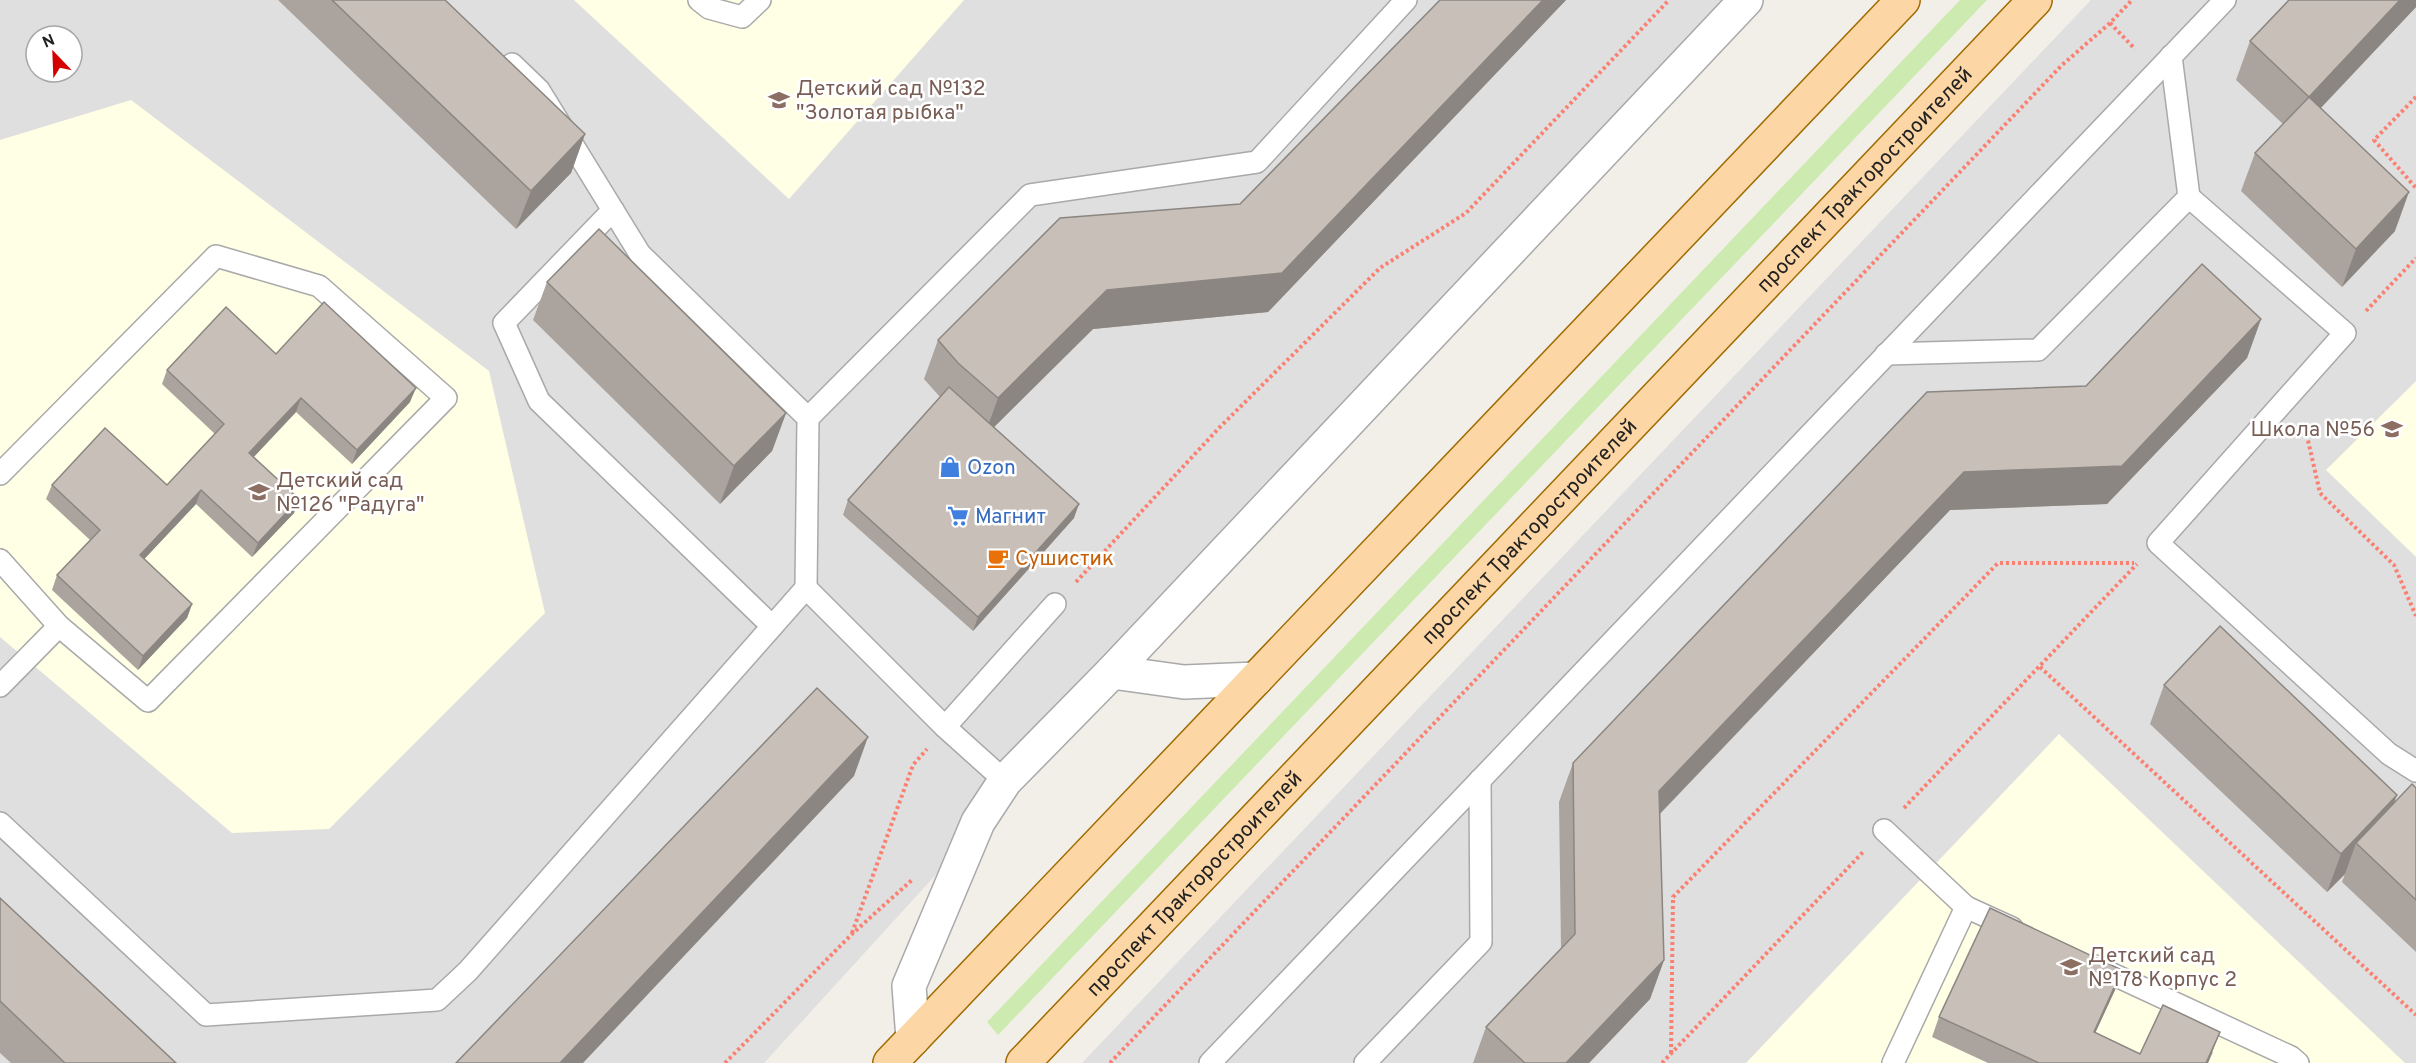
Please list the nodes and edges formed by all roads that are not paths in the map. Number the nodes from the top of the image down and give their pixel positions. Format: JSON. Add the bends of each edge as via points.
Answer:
{"nodes":[{"id":1,"x":699,"y":0,"type":"edge"},
{"id":2,"x":760,"y":0,"type":"edge"},
{"id":3,"x":1406,"y":0,"type":"edge"},
{"id":4,"x":1746,"y":0,"type":"edge"},
{"id":5,"x":1903,"y":0,"type":"edge"},
{"id":6,"x":2035,"y":0,"type":"edge"},
{"id":7,"x":2225,"y":0,"type":"edge"},
{"id":8,"x":496,"y":49,"type":"edge"},
{"id":9,"x":2164,"y":64,"type":"junction"},
{"id":10,"x":2189,"y":197,"type":"junction"},
{"id":11,"x":613,"y":210,"type":"junction"},
{"id":12,"x":1886,"y":354,"type":"junction"},
{"id":13,"x":808,"y":418,"type":"junction"},
{"id":14,"x":0,"y":474,"type":"edge"},
{"id":15,"x":0,"y":560,"type":"edge"},
{"id":16,"x":806,"y":588,"type":"junction"},
{"id":17,"x":1055,"y":604,"type":"road end"},
{"id":18,"x":59,"y":626,"type":"junction"},
{"id":19,"x":772,"y":626,"type":"junction"},
{"id":20,"x":1112,"y":672,"type":"junction"},
{"id":21,"x":1256,"y":679,"type":"junction"},
{"id":22,"x":0,"y":686,"type":"edge"},
{"id":23,"x":945,"y":727,"type":"junction"},
{"id":24,"x":2416,"y":771,"type":"edge"},
{"id":25,"x":1480,"y":780,"type":"junction"},
{"id":26,"x":1005,"y":781,"type":"junction"},
{"id":27,"x":0,"y":823,"type":"edge"},
{"id":28,"x":1884,"y":830,"type":"road end"},
{"id":29,"x":1966,"y":907,"type":"junction"},
{"id":30,"x":2031,"y":937,"type":"edge"},
{"id":31,"x":2074,"y":957,"type":"edge"},
{"id":32,"x":913,"y":1039,"type":"junction"},
{"id":33,"x":2292,"y":1061,"type":"edge"},
{"id":34,"x":890,"y":1063,"type":"edge"},
{"id":35,"x":1023,"y":1063,"type":"edge"},
{"id":36,"x":1210,"y":1063,"type":"edge"},
{"id":37,"x":1365,"y":1063,"type":"edge"},
{"id":38,"x":1893,"y":1063,"type":"edge"}],
"edges":[{"from":1,"to":2,"type":"lane","via":[[709,8],[742,17]]},
{"from":3,"to":13,"type":"lane","via":[[1257,162],[1030,195]]},
{"from":4,"to":20,"type":"street"},
{"from":5,"to":21,"type":"main road"},
{"from":6,"to":35,"type":"main road","name":"проспект Тракторостроителей"},
{"from":7,"to":9,"type":"lane"},
{"from":8,"to":11,"type":"lane","via":[[539,90]]},
{"from":9,"to":10,"type":"lane"},
{"from":9,"to":12,"type":"lane"},
{"from":10,"to":12,"type":"lane","via":[[2038,350]]},
{"from":10,"to":24,"type":"lane","via":[[2345,333],[2158,543],[2389,754]]},
{"from":11,"to":13,"type":"lane","via":[[640,254]]},
{"from":11,"to":19,"type":"lane","via":[[504,323],[539,401]]},
{"from":12,"to":25,"type":"lane"},
{"from":13,"to":16,"type":"lane"},
{"from":14,"to":18,"type":"lane","via":[[216,256],[319,286],[446,398],[148,701]]},
{"from":15,"to":18,"type":"lane"},
{"from":16,"to":19,"type":"lane"},
{"from":16,"to":23,"type":"lane"},
{"from":17,"to":23,"type":"lane"},
{"from":18,"to":22,"type":"lane"},
{"from":19,"to":27,"type":"lane","via":[[476,962],[437,1000],[207,1015]]},
{"from":20,"to":21,"type":"street","via":[[1184,682]]},
{"from":20,"to":26,"type":"street"},
{"from":21,"to":32,"type":"main road"},
{"from":23,"to":26,"type":"lane"},
{"from":25,"to":36,"type":"lane"},
{"from":25,"to":37,"type":"lane","via":[[1481,942]]},
{"from":26,"to":32,"type":"street","via":[[978,822],[909,986]]},
{"from":28,"to":29,"type":"lane"},
{"from":29,"to":30,"type":"lane"},
{"from":29,"to":38,"type":"lane"},
{"from":31,"to":33,"type":"lane"},
{"from":32,"to":34,"type":"main road"}]}
